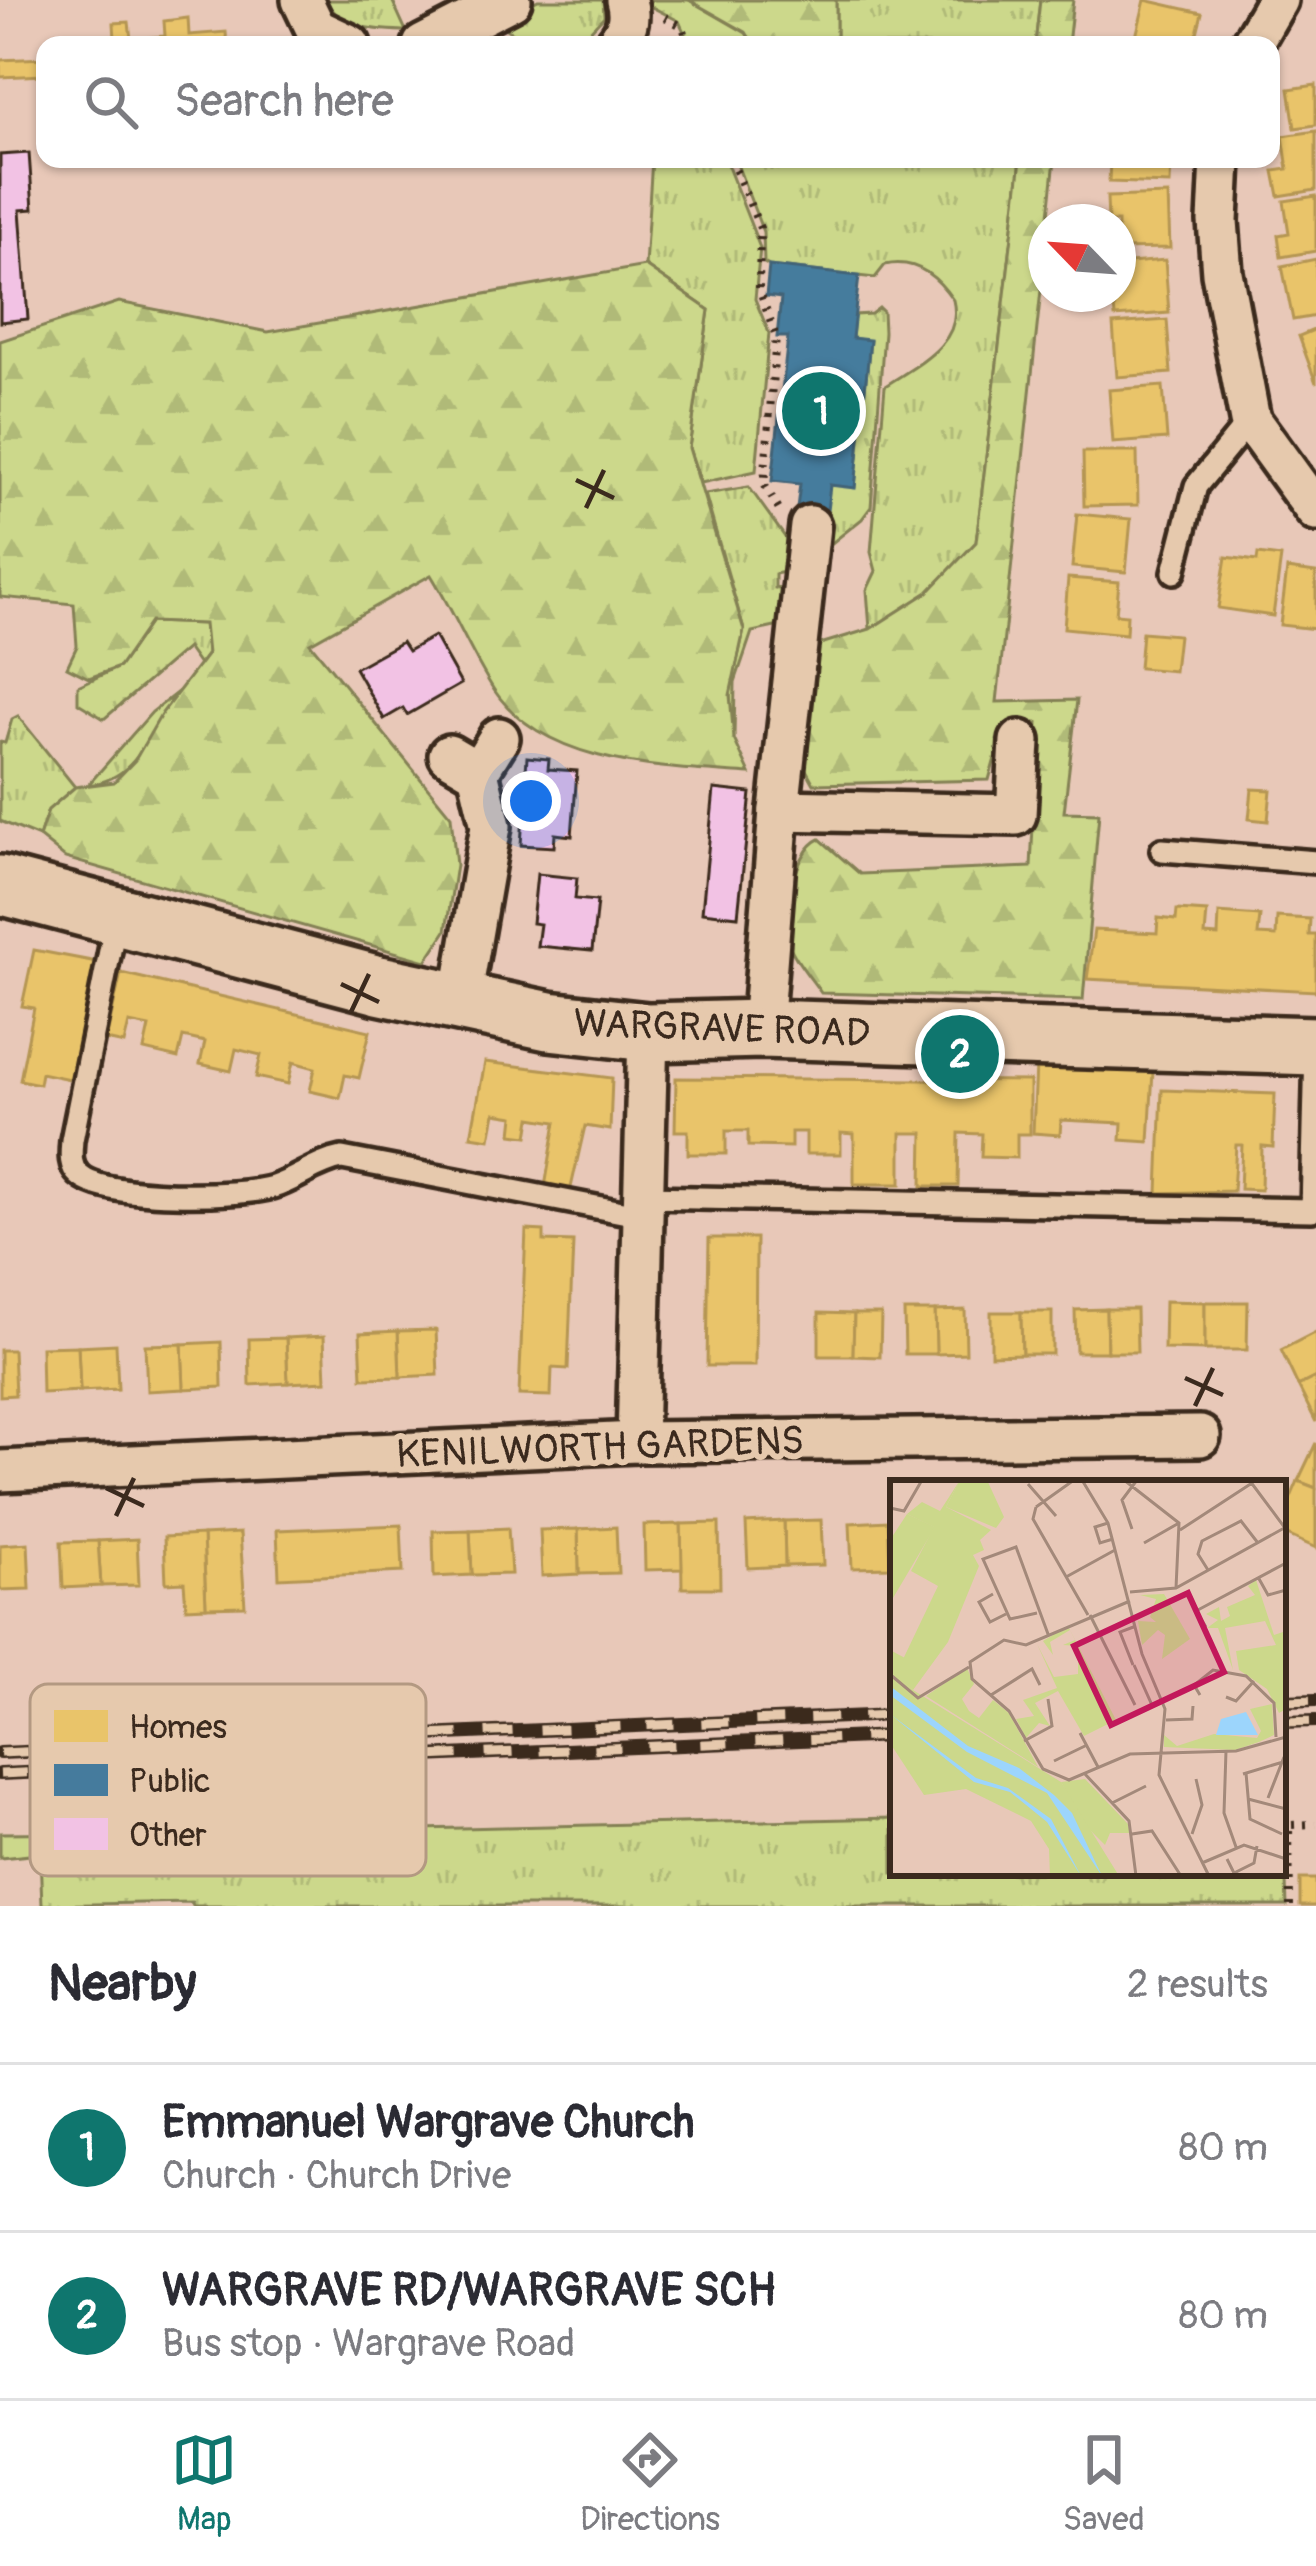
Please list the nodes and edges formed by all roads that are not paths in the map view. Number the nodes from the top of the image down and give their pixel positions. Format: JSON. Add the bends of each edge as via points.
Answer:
{"nodes":[{"id":1,"x":302,"y":0,"type":"edge"},
{"id":2,"x":511,"y":0,"type":"edge"},
{"id":3,"x":626,"y":0,"type":"edge"},
{"id":4,"x":1277,"y":0,"type":"edge"},
{"id":5,"x":331,"y":36,"type":"edge"},
{"id":6,"x":453,"y":36,"type":"edge"},
{"id":7,"x":624,"y":36,"type":"edge"},
{"id":8,"x":1256,"y":36,"type":"edge"},
{"id":9,"x":1220,"y":168,"type":"edge"},
{"id":10,"x":1250,"y":421,"type":"junction"},
{"id":11,"x":1316,"y":511,"type":"edge"},
{"id":12,"x":809,"y":542,"type":"road end"},
{"id":13,"x":1174,"y":572,"type":"dead end"},
{"id":14,"x":499,"y":738,"type":"dead end"},
{"id":15,"x":1020,"y":741,"type":"dead end"},
{"id":16,"x":779,"y":810,"type":"junction"},
{"id":17,"x":1162,"y":850,"type":"dead end"},
{"id":18,"x":1316,"y":862,"type":"edge"},
{"id":19,"x":0,"y":885,"type":"edge"},
{"id":20,"x":117,"y":913,"type":"junction"},
{"id":21,"x":460,"y":1004,"type":"junction"},
{"id":22,"x":761,"y":1029,"type":"junction"},
{"id":23,"x":648,"y":1032,"type":"junction"},
{"id":24,"x":1316,"y":1046,"type":"edge"},
{"id":25,"x":643,"y":1206,"type":"junction"},
{"id":26,"x":1200,"y":1436,"type":"dead end"},
{"id":27,"x":637,"y":1442,"type":"junction"},
{"id":28,"x":0,"y":1471,"type":"edge"}],
"edges":[{"from":1,"to":5,"type":"street","via":[[316,29]]},
{"from":2,"to":6,"type":"street"},
{"from":3,"to":7,"type":"street"},
{"from":4,"to":8,"type":"street"},
{"from":9,"to":10,"type":"street","via":[[1222,273]]},
{"from":10,"to":11,"type":"street"},
{"from":10,"to":13,"type":"lane","via":[[1196,486]]},
{"from":12,"to":16,"type":"street"},
{"from":14,"to":21,"type":"street","via":[[464,763],[491,826]]},
{"from":15,"to":16,"type":"street","via":[[1016,815]]},
{"from":16,"to":22,"type":"street"},
{"from":17,"to":18,"type":"lane"},
{"from":19,"to":20,"type":"street","name":"WARGRAVE ROAD"},
{"from":20,"to":21,"type":"street","name":"WARGRAVE ROAD"},
{"from":20,"to":25,"type":"lane","via":[[72,1140],[77,1174],[93,1184],[272,1187],[342,1158]]},
{"from":21,"to":23,"type":"street","name":"WARGRAVE ROAD"},
{"from":22,"to":23,"type":"street","name":"WARGRAVE ROAD"},
{"from":22,"to":24,"type":"street","name":"WARGRAVE ROAD"},
{"from":23,"to":25,"type":"street"},
{"from":24,"to":25,"type":"lane","via":[[1312,1210]]},
{"from":25,"to":27,"type":"street"},
{"from":26,"to":27,"type":"street","name":"KENILWORTH GARDENS"},
{"from":27,"to":28,"type":"street","name":"KENILWORTH GARDENS"}]}
